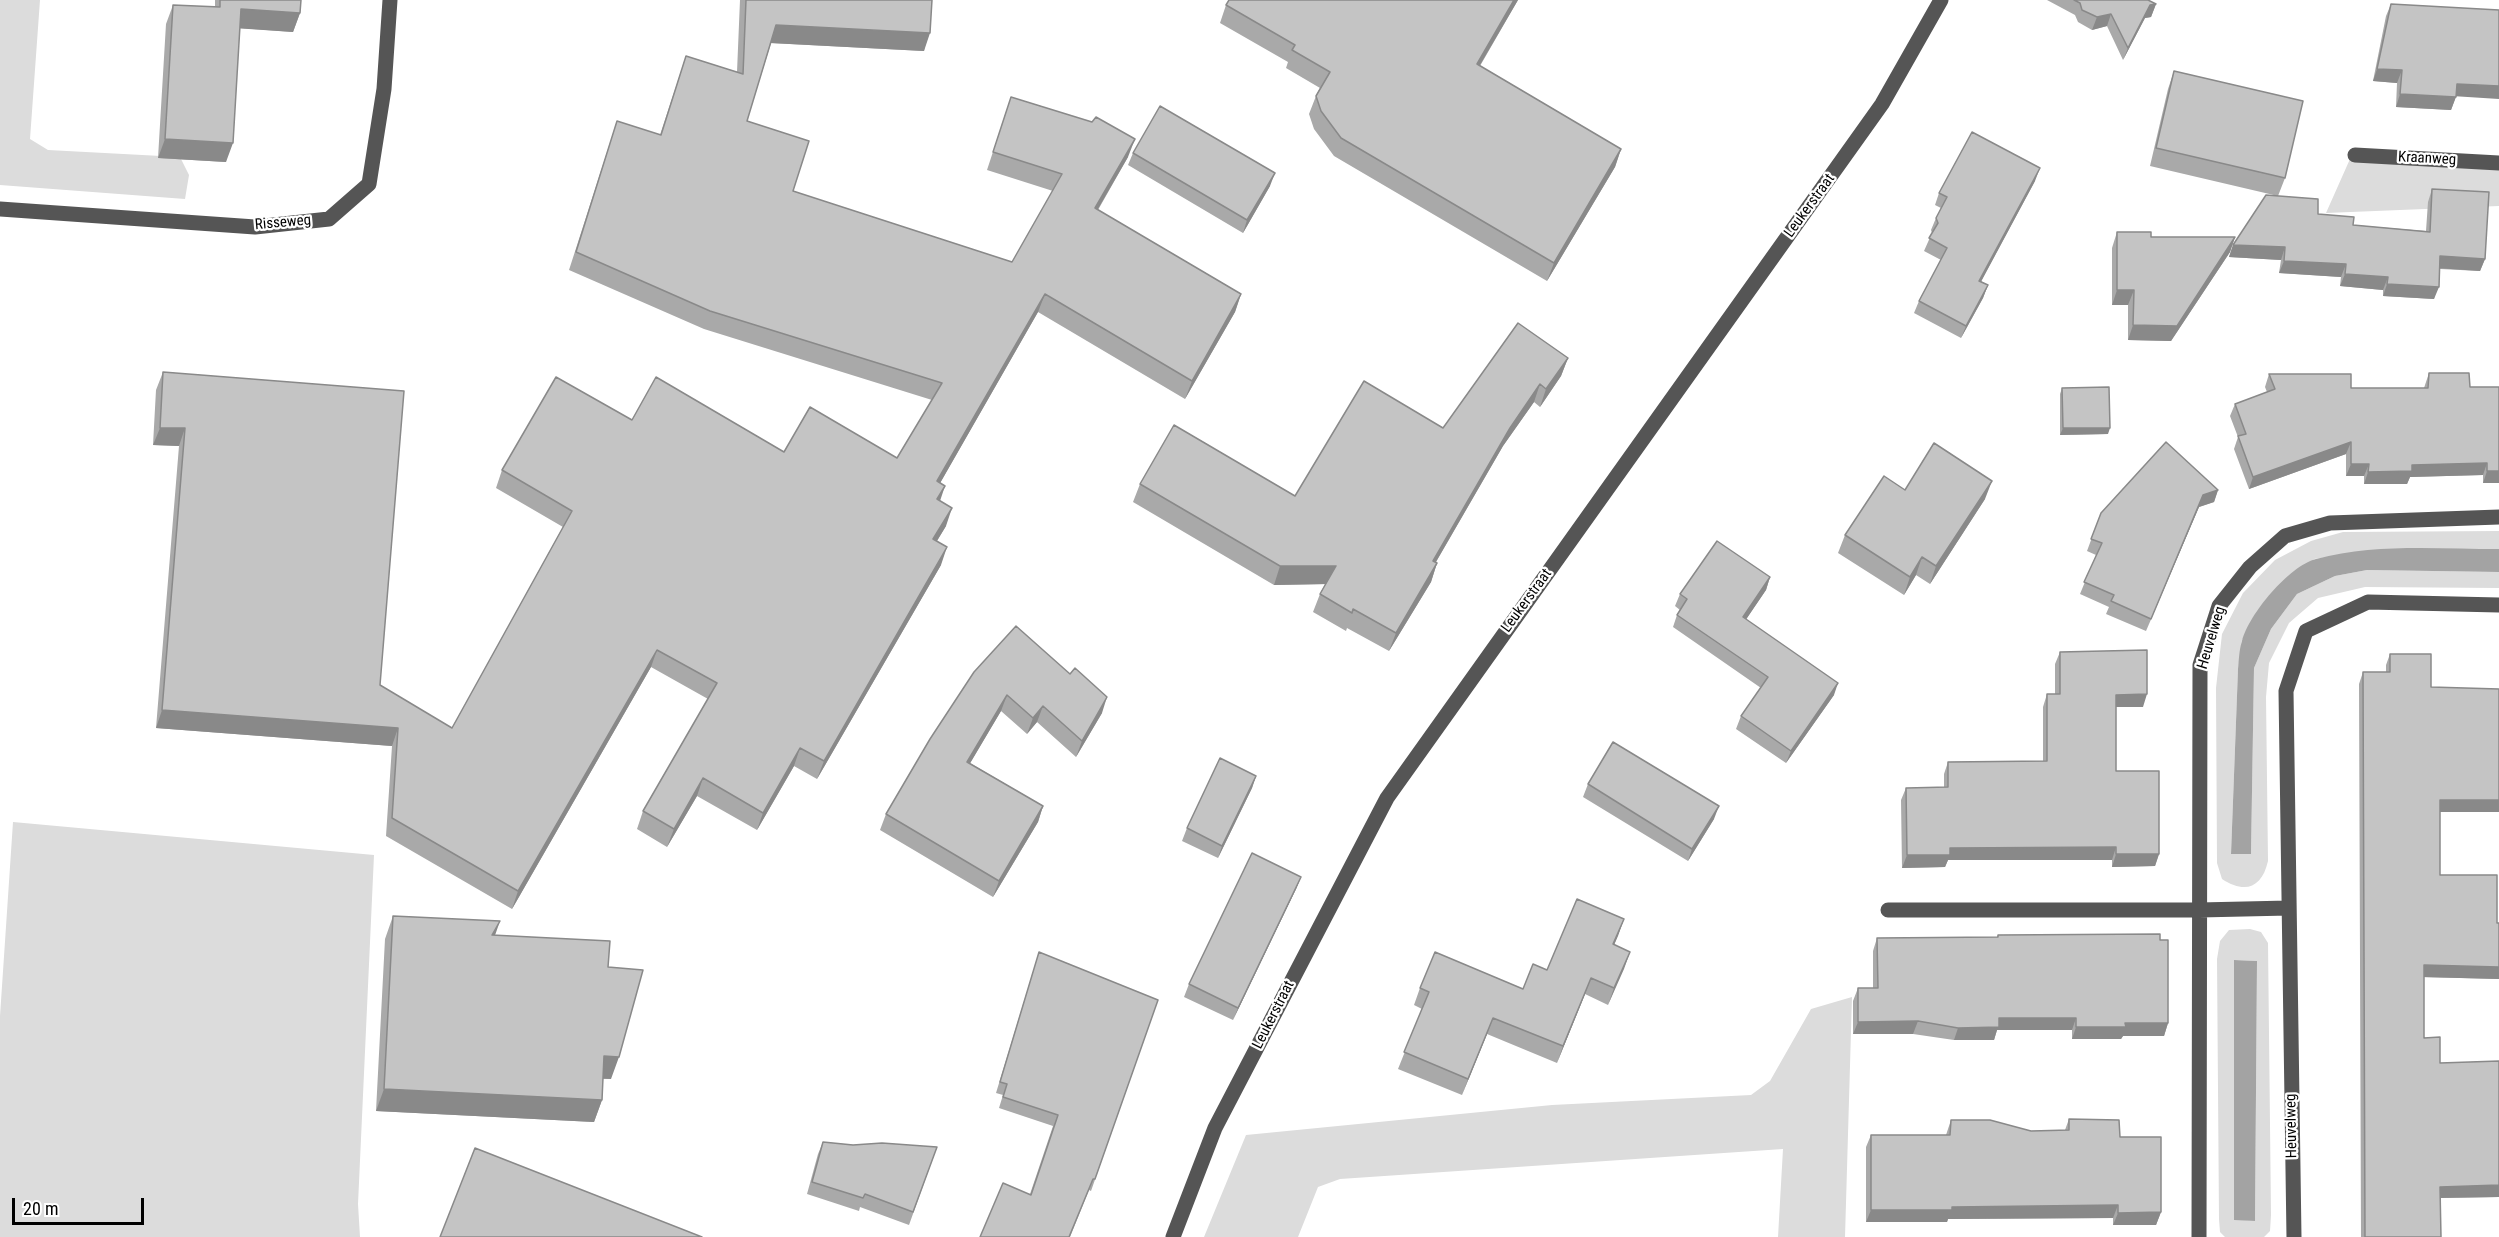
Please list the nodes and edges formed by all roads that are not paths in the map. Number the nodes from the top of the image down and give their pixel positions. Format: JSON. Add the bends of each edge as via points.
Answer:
{"nodes":[{"id":1,"x":390,"y":0,"type":"edge"},
{"id":2,"x":1941,"y":0,"type":"edge"},
{"id":3,"x":2355,"y":155,"type":"dead end"},
{"id":4,"x":2499,"y":163,"type":"edge"},
{"id":5,"x":0,"y":209,"type":"edge"},
{"id":6,"x":2499,"y":517,"type":"edge"},
{"id":7,"x":2499,"y":605,"type":"edge"},
{"id":8,"x":2289,"y":908,"type":"junction"},
{"id":9,"x":1888,"y":910,"type":"dead end"},
{"id":10,"x":2199,"y":910,"type":"junction"},
{"id":11,"x":1173,"y":1237,"type":"edge"},
{"id":12,"x":2199,"y":1237,"type":"edge"},
{"id":13,"x":2294,"y":1237,"type":"edge"}],
"edges":[{"from":1,"to":5,"type":"street","name":"Risseweg","via":[[384,89],[369,184],[329,219],[255,227]]},
{"from":2,"to":11,"type":"street","name":"Leukerstraat","via":[[1875,114],[1387,798],[1215,1128]]},
{"from":3,"to":4,"type":"street","name":"Kraanweg"},
{"from":6,"to":10,"type":"street","name":"Heuvelweg","via":[[2330,523],[2285,536],[2250,567],[2219,606],[2200,665]]},
{"from":7,"to":8,"type":"street","name":"Heuvelweg","via":[[2367,602],[2306,631],[2286,691]]},
{"from":8,"to":10,"type":"street"},
{"from":8,"to":13,"type":"street","name":"Heuvelweg"},
{"from":9,"to":10,"type":"street"},
{"from":10,"to":12,"type":"street","name":"Heuvelweg"}]}
